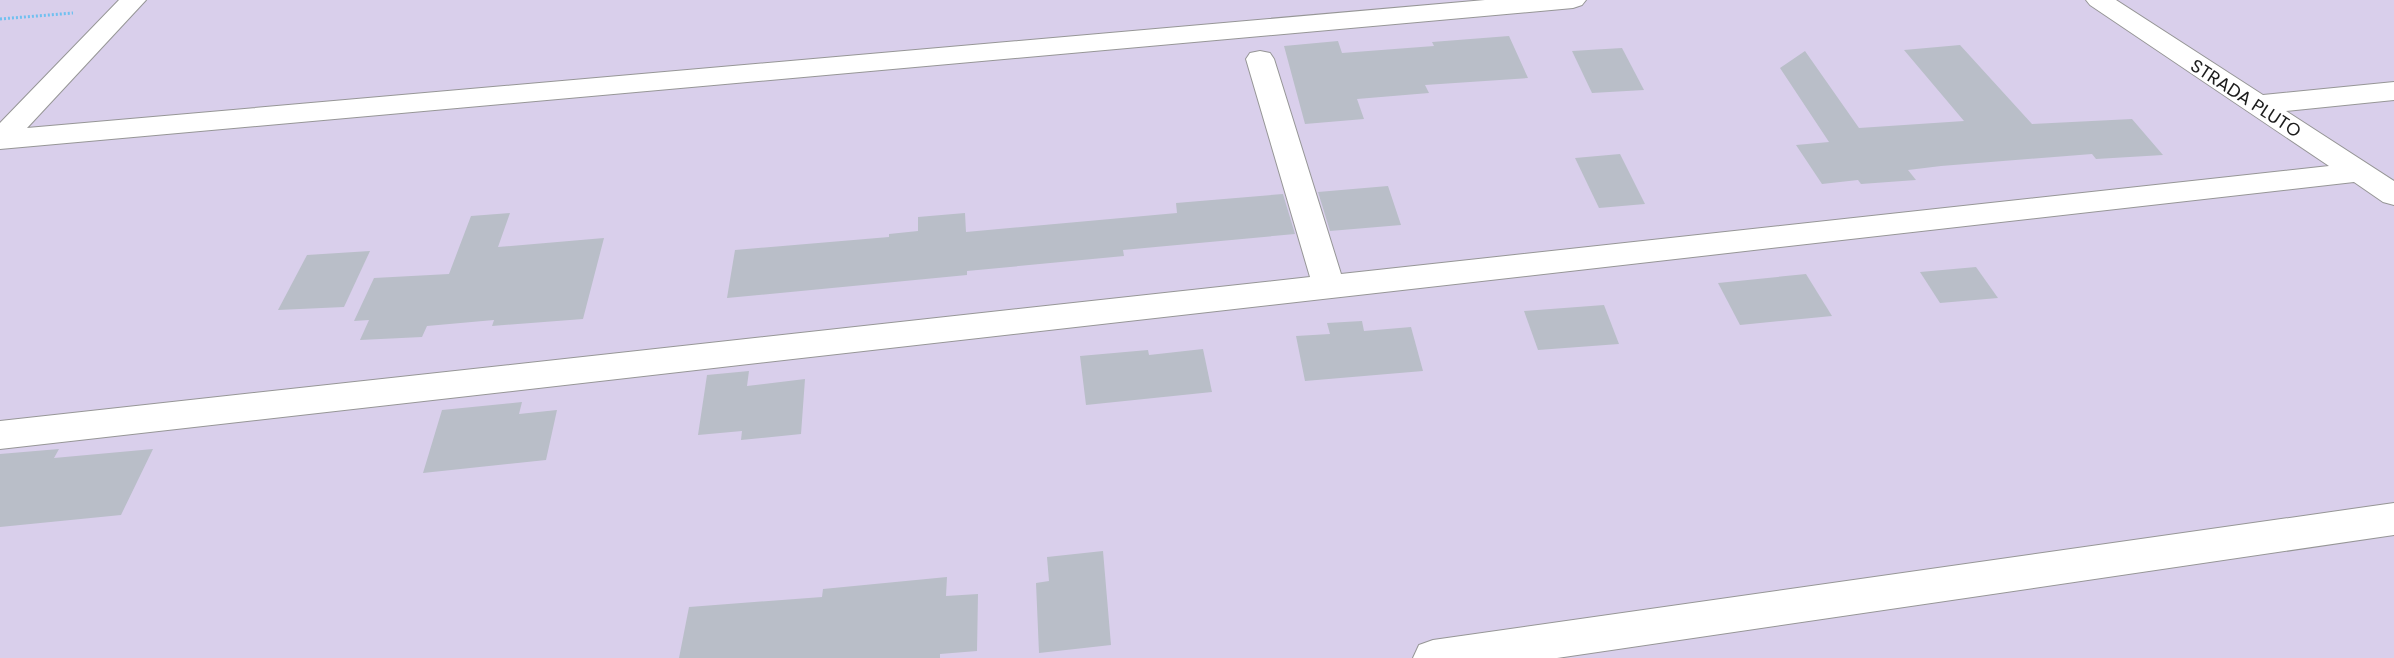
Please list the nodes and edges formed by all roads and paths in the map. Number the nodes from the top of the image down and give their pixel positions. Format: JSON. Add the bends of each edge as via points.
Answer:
{"nodes":[{"id":1,"x":1573,"y":0,"type":"edge"},
{"id":2,"x":2099,"y":0,"type":"edge"},
{"id":3,"x":129,"y":4,"type":"edge"},
{"id":4,"x":0,"y":19,"type":"edge"},
{"id":5,"x":1260,"y":58,"type":"dead end"},
{"id":6,"x":2394,"y":91,"type":"edge"},
{"id":7,"x":2256,"y":105,"type":"junction"},
{"id":8,"x":0,"y":140,"type":"edge"},
{"id":9,"x":2359,"y":172,"type":"junction"},
{"id":10,"x":2394,"y":195,"type":"edge"},
{"id":11,"x":1329,"y":285,"type":"junction"},
{"id":12,"x":0,"y":435,"type":"edge"},
{"id":13,"x":2394,"y":519,"type":"edge"},
{"id":14,"x":1433,"y":658,"type":"edge"}],
"edges":[{"from":1,"to":8,"type":"street"},
{"from":2,"to":7,"type":"street","name":"STRADA PLUTO"},
{"from":3,"to":4,"type":"path"},
{"from":3,"to":8,"type":"street"},
{"from":5,"to":11,"type":"street"},
{"from":6,"to":7,"type":"street"},
{"from":7,"to":9,"type":"street","name":"STRADA PLUTO"},
{"from":9,"to":10,"type":"street","name":"STRADA PLUTO"},
{"from":9,"to":11,"type":"street"},
{"from":11,"to":12,"type":"street"},
{"from":13,"to":14,"type":"street"}]}
